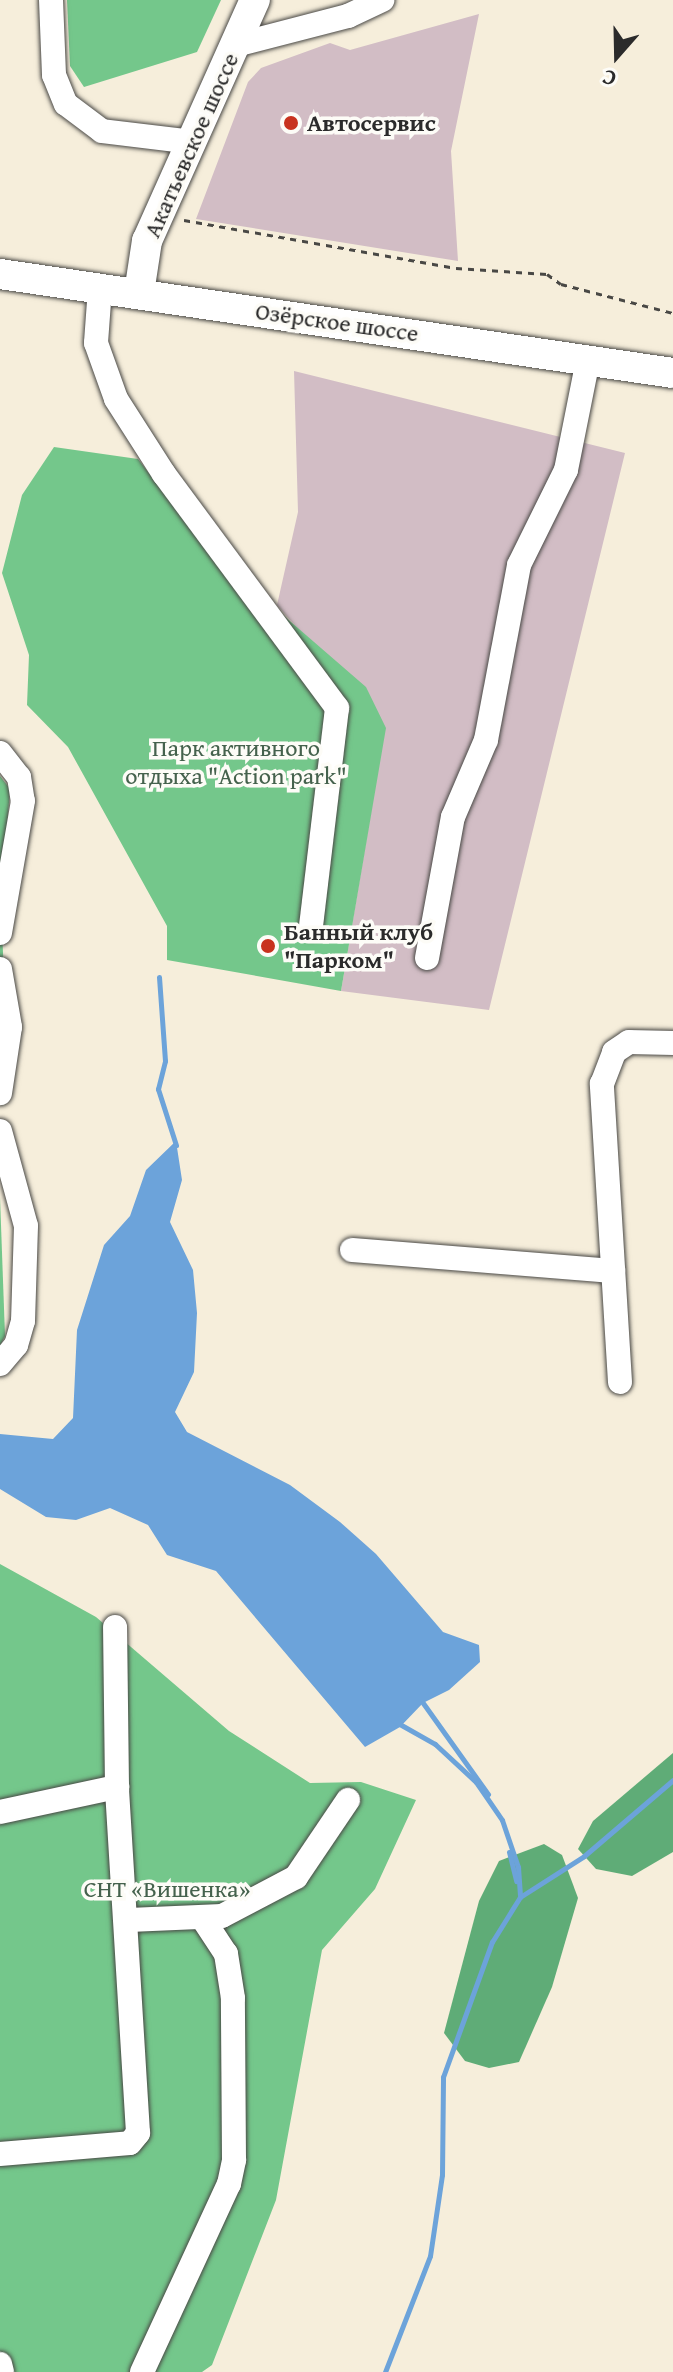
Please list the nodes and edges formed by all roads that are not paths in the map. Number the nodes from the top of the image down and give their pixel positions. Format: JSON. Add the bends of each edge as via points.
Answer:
{"nodes":[{"id":1,"x":51,"y":0,"type":"edge"},
{"id":2,"x":255,"y":0,"type":"edge"},
{"id":3,"x":383,"y":0,"type":"edge"},
{"id":4,"x":236,"y":45,"type":"junction"},
{"id":5,"x":193,"y":142,"type":"junction"},
{"id":6,"x":0,"y":274,"type":"edge"},
{"id":7,"x":100,"y":288,"type":"junction"},
{"id":8,"x":139,"y":293,"type":"junction"},
{"id":9,"x":588,"y":360,"type":"junction"},
{"id":10,"x":673,"y":373,"type":"edge"},
{"id":11,"x":0,"y":753,"type":"edge"},
{"id":12,"x":311,"y":927,"type":"dead end"},
{"id":13,"x":0,"y":933,"type":"edge"},
{"id":14,"x":427,"y":958,"type":"dead end"},
{"id":15,"x":0,"y":969,"type":"edge"},
{"id":16,"x":673,"y":1043,"type":"edge"},
{"id":17,"x":0,"y":1093,"type":"edge"},
{"id":18,"x":0,"y":1131,"type":"edge"},
{"id":19,"x":352,"y":1250,"type":"dead end"},
{"id":20,"x":613,"y":1271,"type":"junction"},
{"id":21,"x":0,"y":1364,"type":"edge"},
{"id":22,"x":620,"y":1382,"type":"dead end"},
{"id":23,"x":115,"y":1627,"type":"dead end"},
{"id":24,"x":117,"y":1787,"type":"junction"},
{"id":25,"x":348,"y":1800,"type":"dead end"},
{"id":26,"x":0,"y":1812,"type":"edge"},
{"id":27,"x":203,"y":1919,"type":"junction"},
{"id":28,"x":129,"y":1920,"type":"junction"},
{"id":29,"x":0,"y":2154,"type":"edge"},
{"id":30,"x":0,"y":2364,"type":"edge"},
{"id":31,"x":2,"y":2372,"type":"edge"},
{"id":32,"x":142,"y":2372,"type":"edge"}],
"edges":[{"from":1,"to":5,"type":"street","via":[[54,75],[66,104],[102,131]]},
{"from":2,"to":4,"type":"main road","name":"Акатьевское шоссе"},
{"from":3,"to":4,"type":"street","via":[[348,16]]},
{"from":4,"to":5,"type":"main road","name":"Акатьевское шоссе"},
{"from":5,"to":8,"type":"main road","name":"Акатьевское шоссе","via":[[141,262]]},
{"from":6,"to":7,"type":"main road","name":"Озёрское шоссе"},
{"from":7,"to":8,"type":"main road","name":"Озёрское шоссе"},
{"from":7,"to":12,"type":"street","via":[[96,343],[116,399],[164,474],[337,708]]},
{"from":8,"to":9,"type":"main road","name":"Озёрское шоссе"},
{"from":9,"to":10,"type":"main road","name":"Озёрское шоссе"},
{"from":9,"to":14,"type":"street","via":[[566,470],[519,565],[486,740],[453,817]]},
{"from":11,"to":13,"type":"street","via":[[19,777],[23,801]]},
{"from":15,"to":17,"type":"street","via":[[10,1018]]},
{"from":16,"to":20,"type":"street","via":[[629,1042],[614,1052],[602,1084]]},
{"from":18,"to":21,"type":"street","via":[[26,1226],[23,1321],[16,1345]]},
{"from":19,"to":20,"type":"street"},
{"from":20,"to":22,"type":"street"},
{"from":23,"to":24,"type":"street"},
{"from":24,"to":26,"type":"street"},
{"from":24,"to":28,"type":"street"},
{"from":25,"to":27,"type":"street","via":[[296,1877],[222,1916]]},
{"from":27,"to":28,"type":"street"},
{"from":27,"to":32,"type":"street","via":[[226,1954],[233,1998],[234,2160],[229,2184]]},
{"from":28,"to":29,"type":"street","via":[[138,2133],[130,2143]]},
{"from":30,"to":31,"type":"street"}]}
